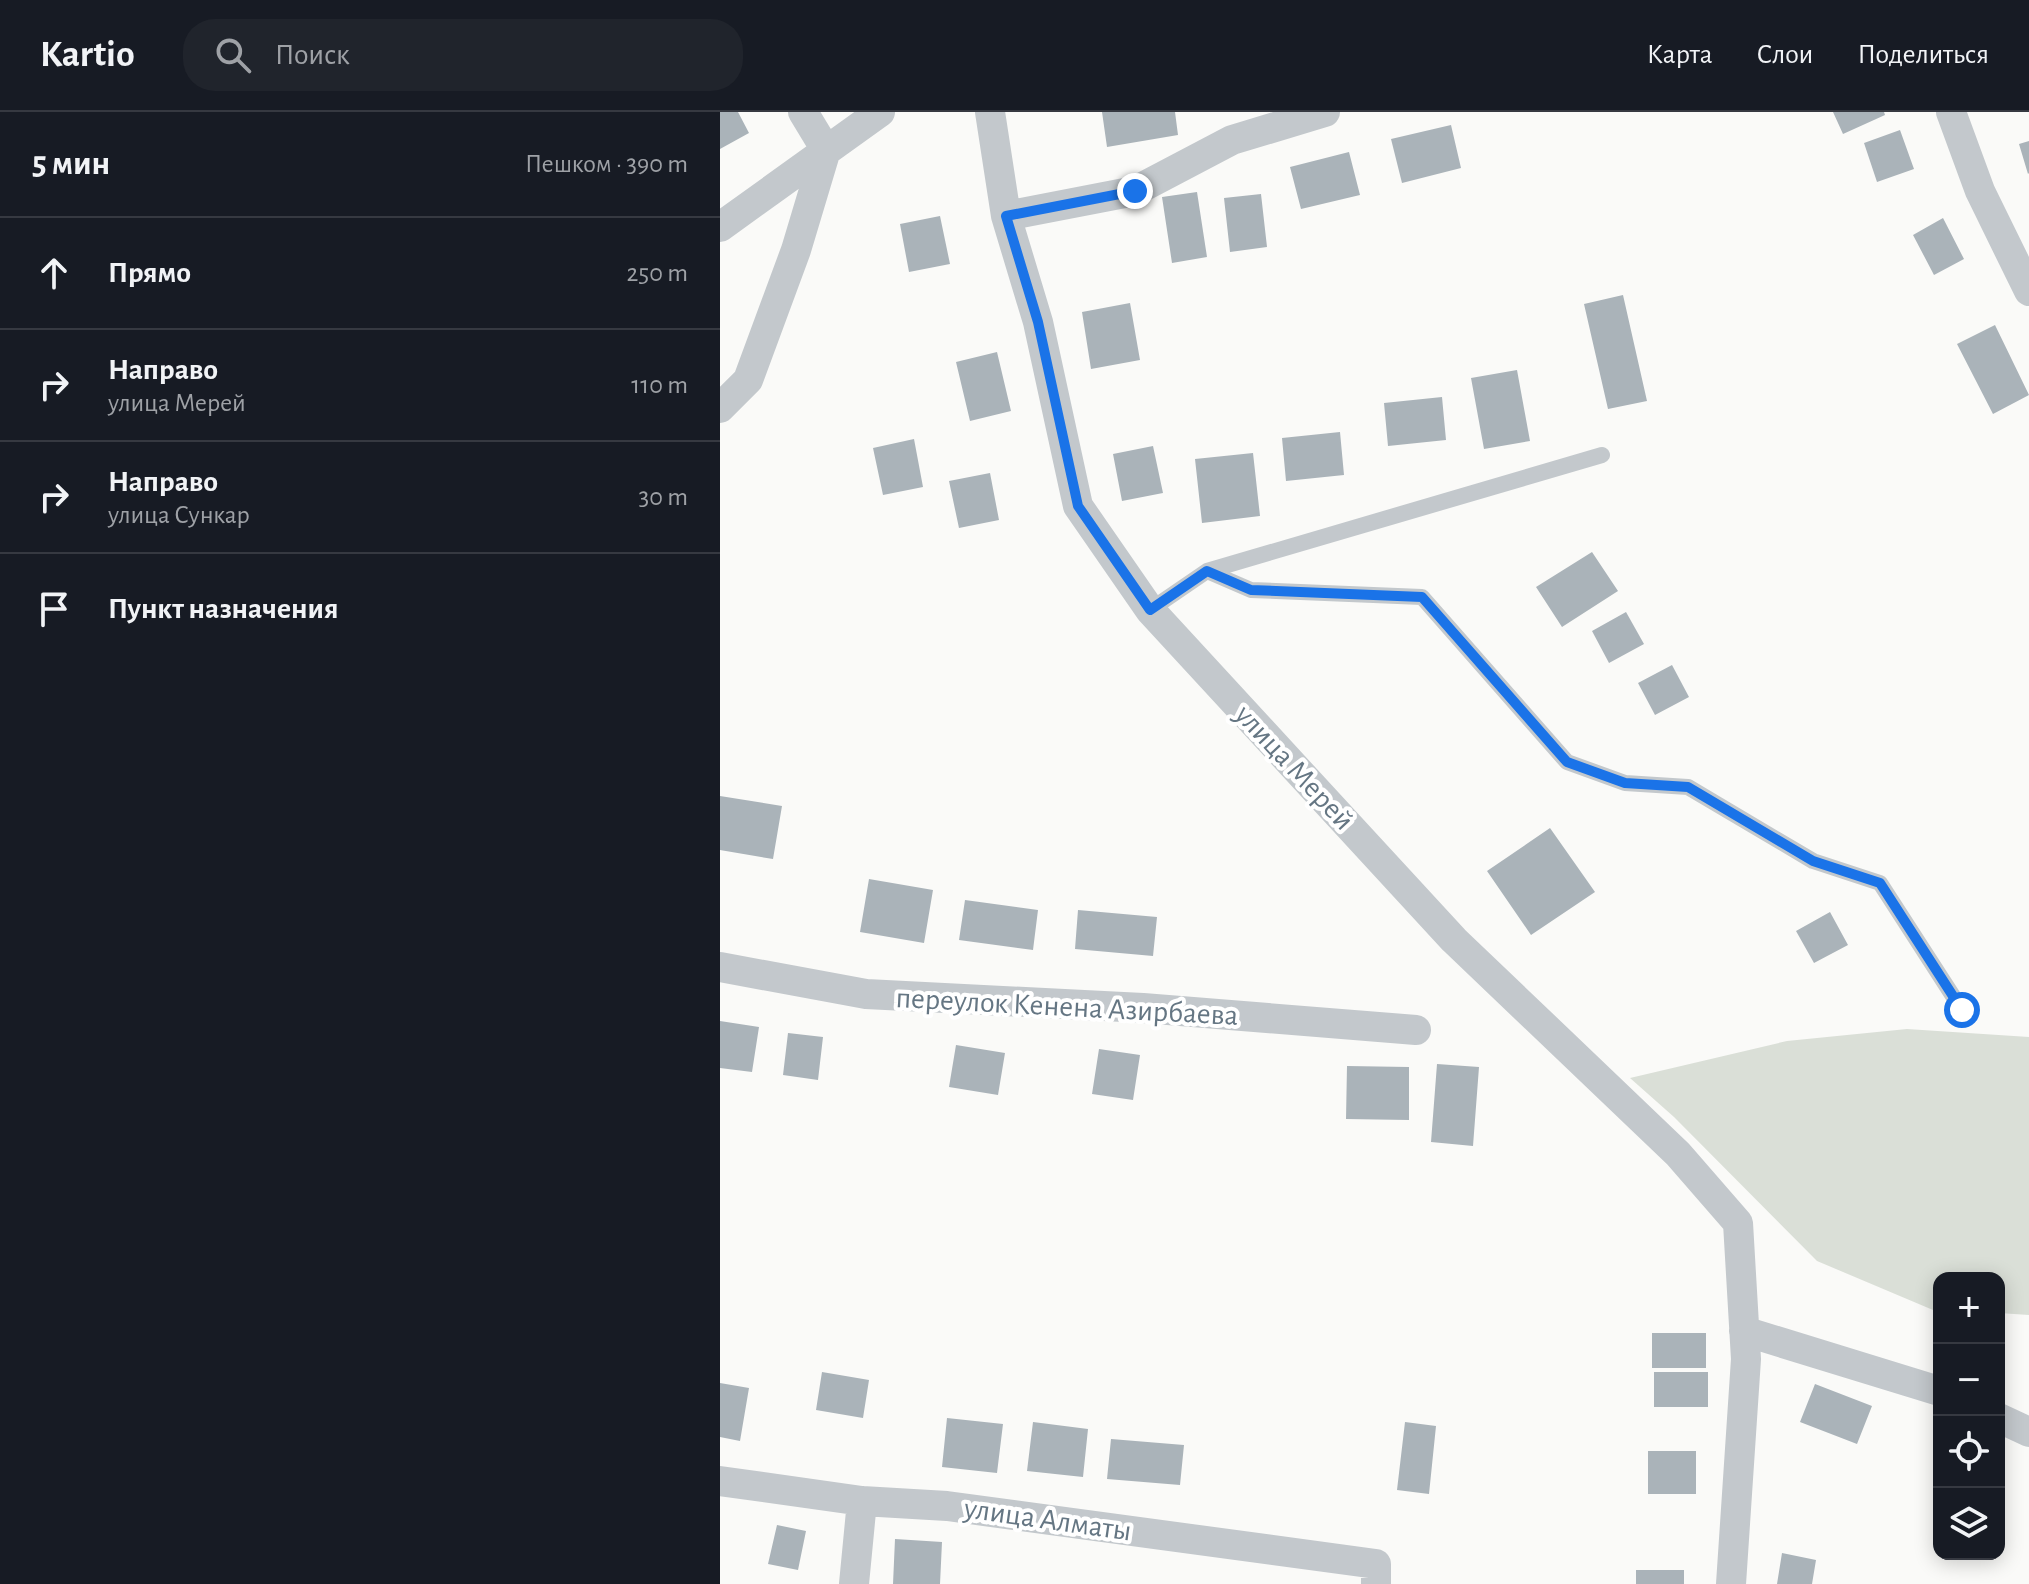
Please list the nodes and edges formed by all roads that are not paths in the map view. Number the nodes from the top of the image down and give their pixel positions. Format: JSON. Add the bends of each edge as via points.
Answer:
{"nodes":[{"id":1,"x":803,"y":112,"type":"edge"},
{"id":2,"x":880,"y":112,"type":"edge"},
{"id":3,"x":990,"y":112,"type":"edge"},
{"id":4,"x":1325,"y":112,"type":"edge"},
{"id":5,"x":1951,"y":112,"type":"edge"},
{"id":6,"x":826,"y":150,"type":"junction"},
{"id":7,"x":1006,"y":216,"type":"junction"},
{"id":8,"x":720,"y":227,"type":"edge"},
{"id":9,"x":2029,"y":291,"type":"edge"},
{"id":10,"x":720,"y":408,"type":"edge"},
{"id":11,"x":1602,"y":455,"type":"dead end"},
{"id":12,"x":1207,"y":571,"type":"junction"},
{"id":13,"x":1150,"y":610,"type":"junction"},
{"id":14,"x":720,"y":967,"type":"edge"},
{"id":15,"x":1962,"y":1010,"type":"dead end"},
{"id":16,"x":1416,"y":1030,"type":"dead end"},
{"id":17,"x":1744,"y":1331,"type":"junction"},
{"id":18,"x":1933,"y":1389,"type":"edge"},
{"id":19,"x":2005,"y":1421,"type":"edge"},
{"id":20,"x":2029,"y":1432,"type":"edge"},
{"id":21,"x":720,"y":1481,"type":"edge"},
{"id":22,"x":862,"y":1501,"type":"junction"},
{"id":23,"x":1376,"y":1574,"type":"edge"},
{"id":24,"x":854,"y":1584,"type":"edge"},
{"id":25,"x":1731,"y":1584,"type":"edge"}],
"edges":[{"from":1,"to":6,"type":"street"},
{"from":2,"to":6,"type":"street"},
{"from":3,"to":7,"type":"street","name":"улица Мерей"},
{"from":4,"to":7,"type":"street","via":[[1232,140],[1135,191]]},
{"from":5,"to":9,"type":"street","via":[[1980,191]]},
{"from":6,"to":8,"type":"street"},
{"from":6,"to":10,"type":"street","via":[[748,380]]},
{"from":7,"to":13,"type":"street","name":"улица Мерей","via":[[1038,322],[1078,506]]},
{"from":11,"to":12,"type":"lane"},
{"from":12,"to":13,"type":"lane"},
{"from":12,"to":15,"type":"lane","via":[[1251,590],[1422,597],[1567,762],[1625,783],[1688,787],[1813,861],[1880,883]]},
{"from":13,"to":17,"type":"street","name":"улица Мерей","via":[[1454,940],[1678,1154],[1738,1223]]},
{"from":14,"to":16,"type":"street","name":"переулок Кенена Азирбаева","via":[[866,994],[1143,1008]]},
{"from":17,"to":18,"type":"street"},
{"from":17,"to":25,"type":"street","name":"улица Мерей"},
{"from":19,"to":20,"type":"street"},
{"from":21,"to":22,"type":"street","name":"улица Алматы"},
{"from":22,"to":23,"type":"street","name":"улица Алматы","via":[[947,1506]]},
{"from":22,"to":24,"type":"street"}]}
